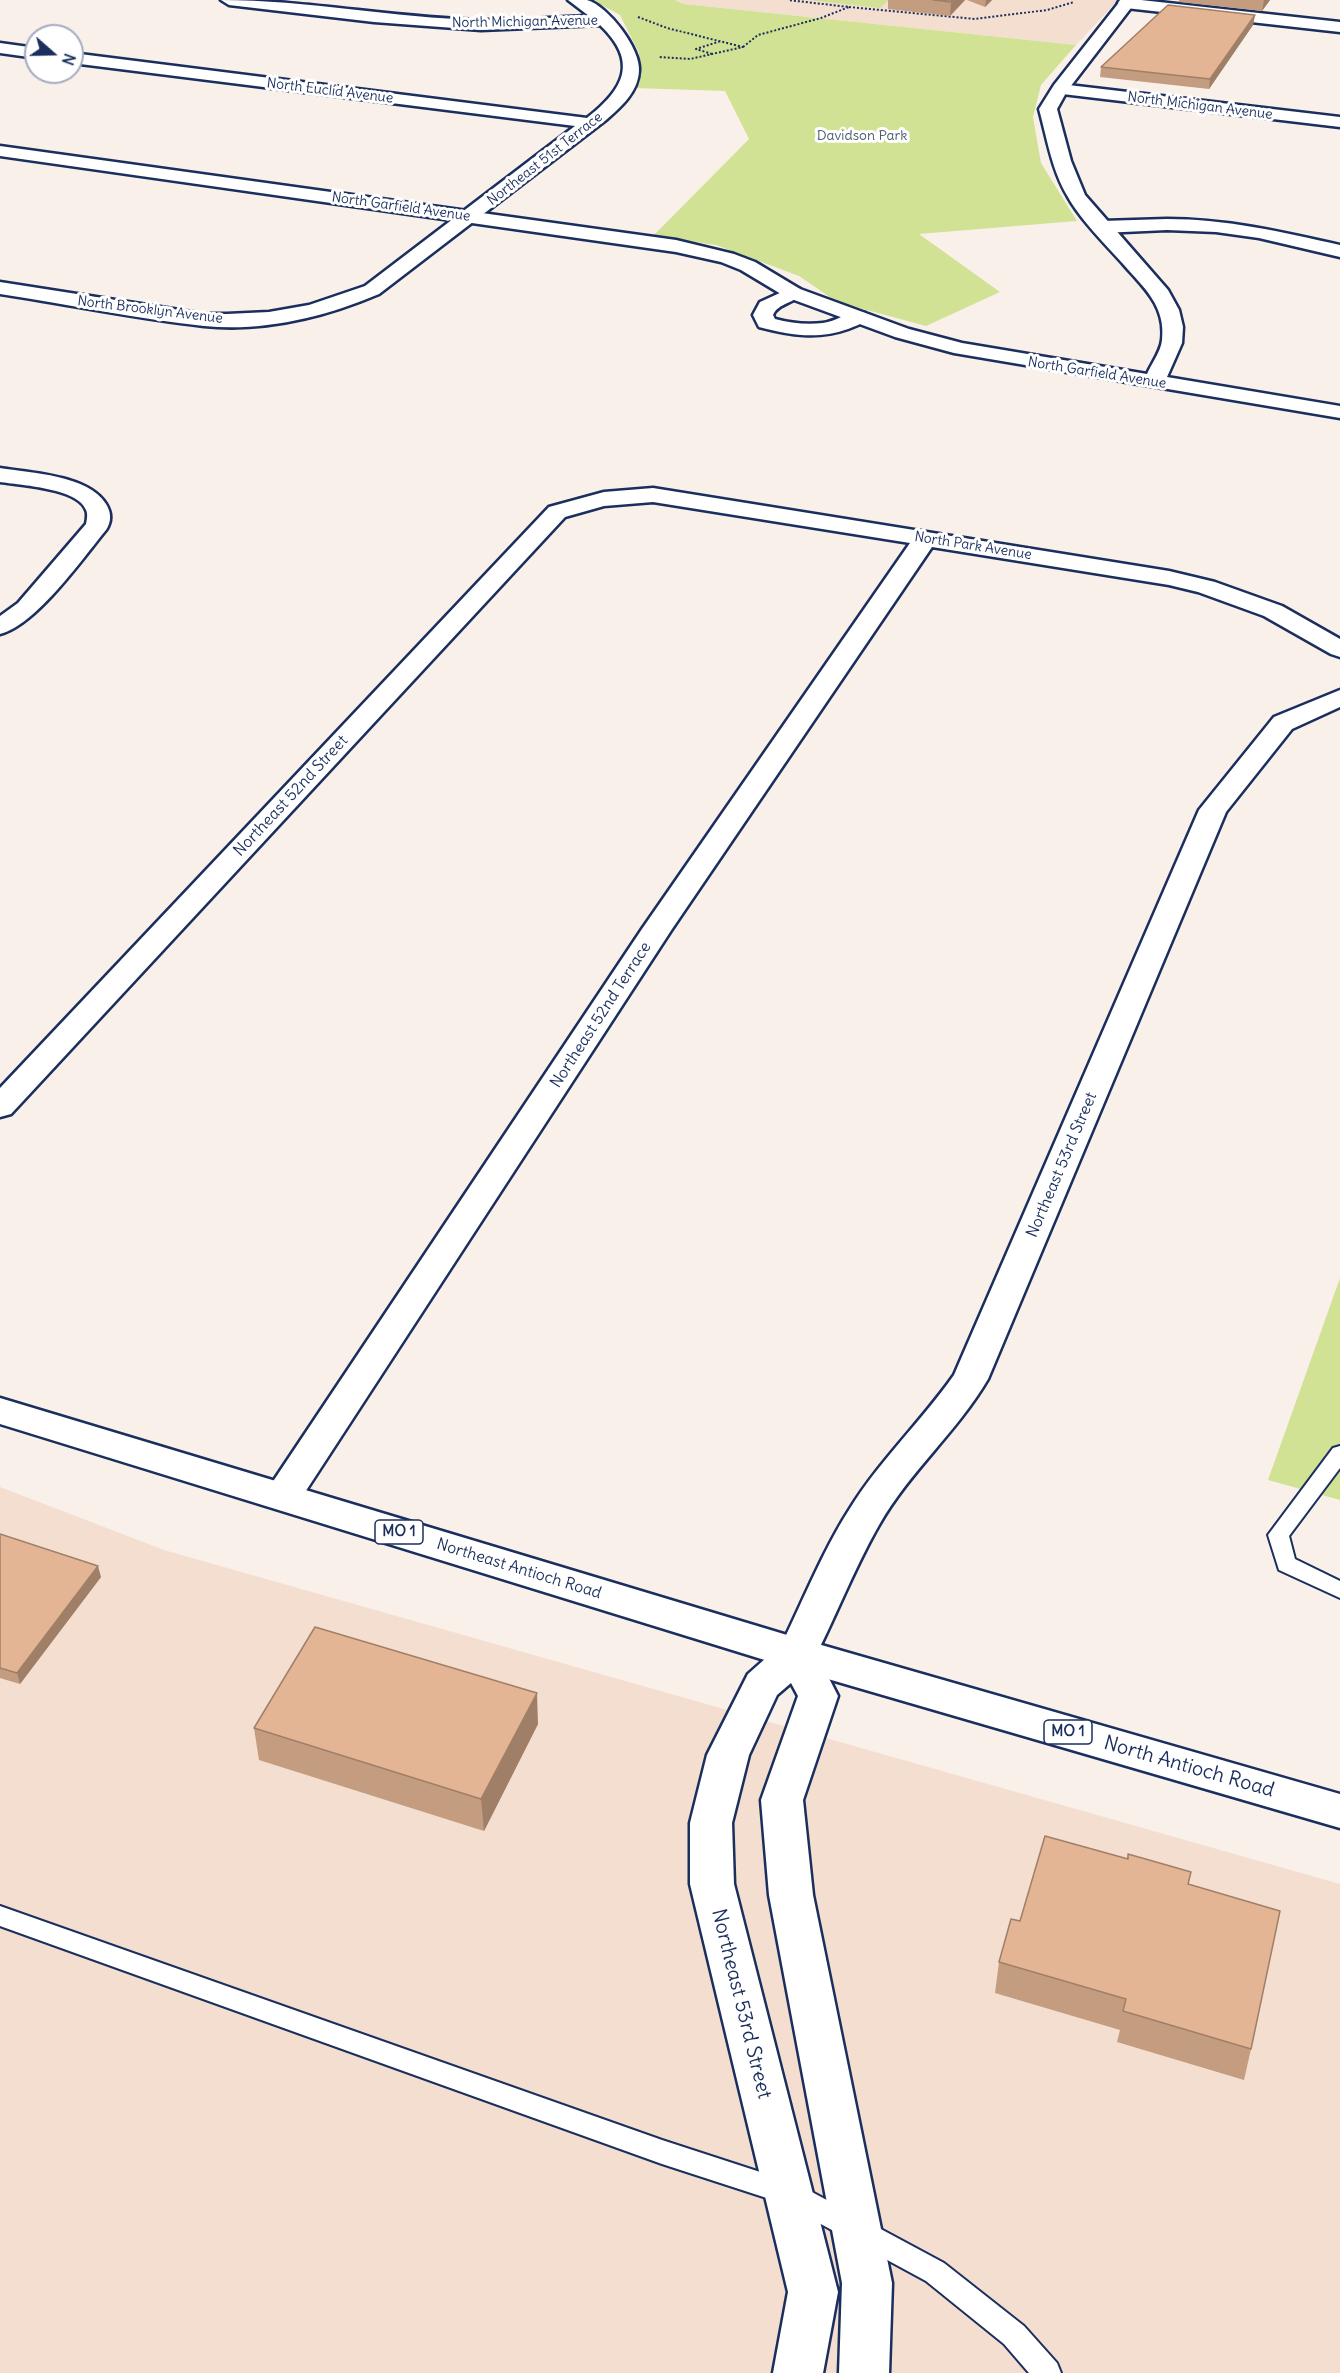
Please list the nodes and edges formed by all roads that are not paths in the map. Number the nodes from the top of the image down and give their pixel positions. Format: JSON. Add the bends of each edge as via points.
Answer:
{"nodes":[{"id":1,"x":230,"y":0,"type":"edge"},
{"id":2,"x":576,"y":0,"type":"edge"},
{"id":3,"x":1128,"y":2,"type":"edge"},
{"id":4,"x":605,"y":21,"type":"junction"},
{"id":5,"x":1340,"y":27,"type":"edge"},
{"id":6,"x":0,"y":48,"type":"edge"},
{"id":7,"x":24,"y":51,"type":"edge"},
{"id":8,"x":84,"y":60,"type":"edge"},
{"id":9,"x":1060,"y":89,"type":"junction"},
{"id":10,"x":1340,"y":122,"type":"edge"},
{"id":11,"x":589,"y":123,"type":"junction"},
{"id":12,"x":0,"y":151,"type":"edge"},
{"id":13,"x":470,"y":217,"type":"junction"},
{"id":14,"x":1102,"y":227,"type":"junction"},
{"id":15,"x":1340,"y":251,"type":"edge"},
{"id":16,"x":0,"y":288,"type":"edge"},
{"id":17,"x":793,"y":293,"type":"junction"},
{"id":18,"x":301,"y":313,"type":"joint"},
{"id":19,"x":858,"y":317,"type":"junction"},
{"id":20,"x":1154,"y":382,"type":"junction"},
{"id":21,"x":1340,"y":412,"type":"edge"},
{"id":22,"x":0,"y":475,"type":"edge"},
{"id":23,"x":592,"y":501,"type":"joint"},
{"id":24,"x":926,"y":538,"type":"junction"},
{"id":25,"x":0,"y":627,"type":"edge"},
{"id":26,"x":1340,"y":649,"type":"edge"},
{"id":27,"x":1340,"y":698,"type":"edge"},
{"id":28,"x":0,"y":1107,"type":"edge"},
{"id":29,"x":0,"y":1412,"type":"edge"},
{"id":30,"x":1340,"y":1453,"type":"edge"},
{"id":31,"x":283,"y":1496,"type":"junction"},
{"id":32,"x":1340,"y":1590,"type":"edge"},
{"id":33,"x":797,"y":1654,"type":"junction"},
{"id":34,"x":1340,"y":1811,"type":"edge"},
{"id":35,"x":0,"y":1916,"type":"edge"},
{"id":36,"x":788,"y":2193,"type":"junction"},
{"id":37,"x":855,"y":2227,"type":"junction"},
{"id":38,"x":798,"y":2373,"type":"edge"},
{"id":39,"x":864,"y":2373,"type":"edge"},
{"id":40,"x":1047,"y":2373,"type":"edge"}],
"edges":[{"from":1,"to":4,"type":"street","name":"North Michigan Avenue","via":[[481,25]]},
{"from":2,"to":4,"type":"street"},
{"from":3,"to":5,"type":"street"},
{"from":3,"to":9,"type":"street"},
{"from":4,"to":11,"type":"street","name":"Northeast 51st Terrace","via":[[628,53],[631,76],[610,108]]},
{"from":6,"to":7,"type":"street"},
{"from":8,"to":11,"type":"street","name":"North Euclid Avenue"},
{"from":9,"to":10,"type":"street","name":"North Michigan Avenue"},
{"from":9,"to":14,"type":"street","via":[[1048,109],[1062,161],[1076,196]]},
{"from":11,"to":13,"type":"street","name":"Northeast 51st Terrace"},
{"from":12,"to":13,"type":"street","name":"North Garfield Avenue"},
{"from":13,"to":17,"type":"street","name":"North Garfield Avenue","via":[[702,251],[748,266]]},
{"from":13,"to":18,"type":"street","name":"Northeast 51st Terrace","via":[[372,290],[349,301]]},
{"from":14,"to":15,"type":"street","via":[[1217,226]]},
{"from":14,"to":20,"type":"street","via":[[1148,278],[1169,310],[1172,344]]},
{"from":16,"to":18,"type":"street","name":"North Brooklyn Avenue","via":[[205,320]]},
{"from":17,"to":19,"type":"street","name":"North Garfield Avenue"},
{"from":17,"to":19,"type":"street","via":[[767,306],[763,315],[766,323],[817,331],[840,327]]},
{"from":19,"to":20,"type":"street","name":"North Garfield Avenue","via":[[983,354]]},
{"from":20,"to":21,"type":"street","name":"North Garfield Avenue"},
{"from":22,"to":25,"type":"street","via":[[71,488],[84,494],[99,508],[101,516],[98,525],[27,608]]},
{"from":23,"to":24,"type":"street","name":"North Park Avenue","via":[[653,495]]},
{"from":23,"to":28,"type":"street","name":"Northeast 52nd Street","via":[[557,512]]},
{"from":24,"to":26,"type":"street","name":"North Park Avenue","via":[[1206,587],[1273,611]]},
{"from":24,"to":31,"type":"street","name":"Northeast 52nd Terrace","via":[[657,929]]},
{"from":27,"to":33,"type":"street","name":"Northeast 53rd Street","via":[[1283,723],[1213,810],[970,1379],[942,1419],[892,1475],[862,1520]]},
{"from":29,"to":31,"type":"street","name":"Northeast Antioch Road","number":"MO 1"},
{"from":30,"to":32,"type":"lane","via":[[1278,1535],[1286,1564]]},
{"from":31,"to":33,"type":"street","name":"Northeast Antioch Road","number":"MO 1"},
{"from":33,"to":34,"type":"street","name":"North Antioch Road","number":"MO 1"},
{"from":33,"to":36,"type":"street","name":"Northeast 53rd Street","via":[[762,1685],[728,1755],[711,1824],[711,1884]]},
{"from":33,"to":37,"type":"street","via":[[818,1696],[782,1800],[785,1844],[793,1907]]},
{"from":35,"to":36,"type":"lane","via":[[662,2152]]},
{"from":36,"to":37,"type":"lane"},
{"from":36,"to":38,"type":"street","name":"Northeast 53rd Street","via":[[813,2292]]},
{"from":37,"to":39,"type":"street","via":[[867,2283]]},
{"from":37,"to":40,"type":"lane","via":[[935,2272],[1014,2335]]}]}
